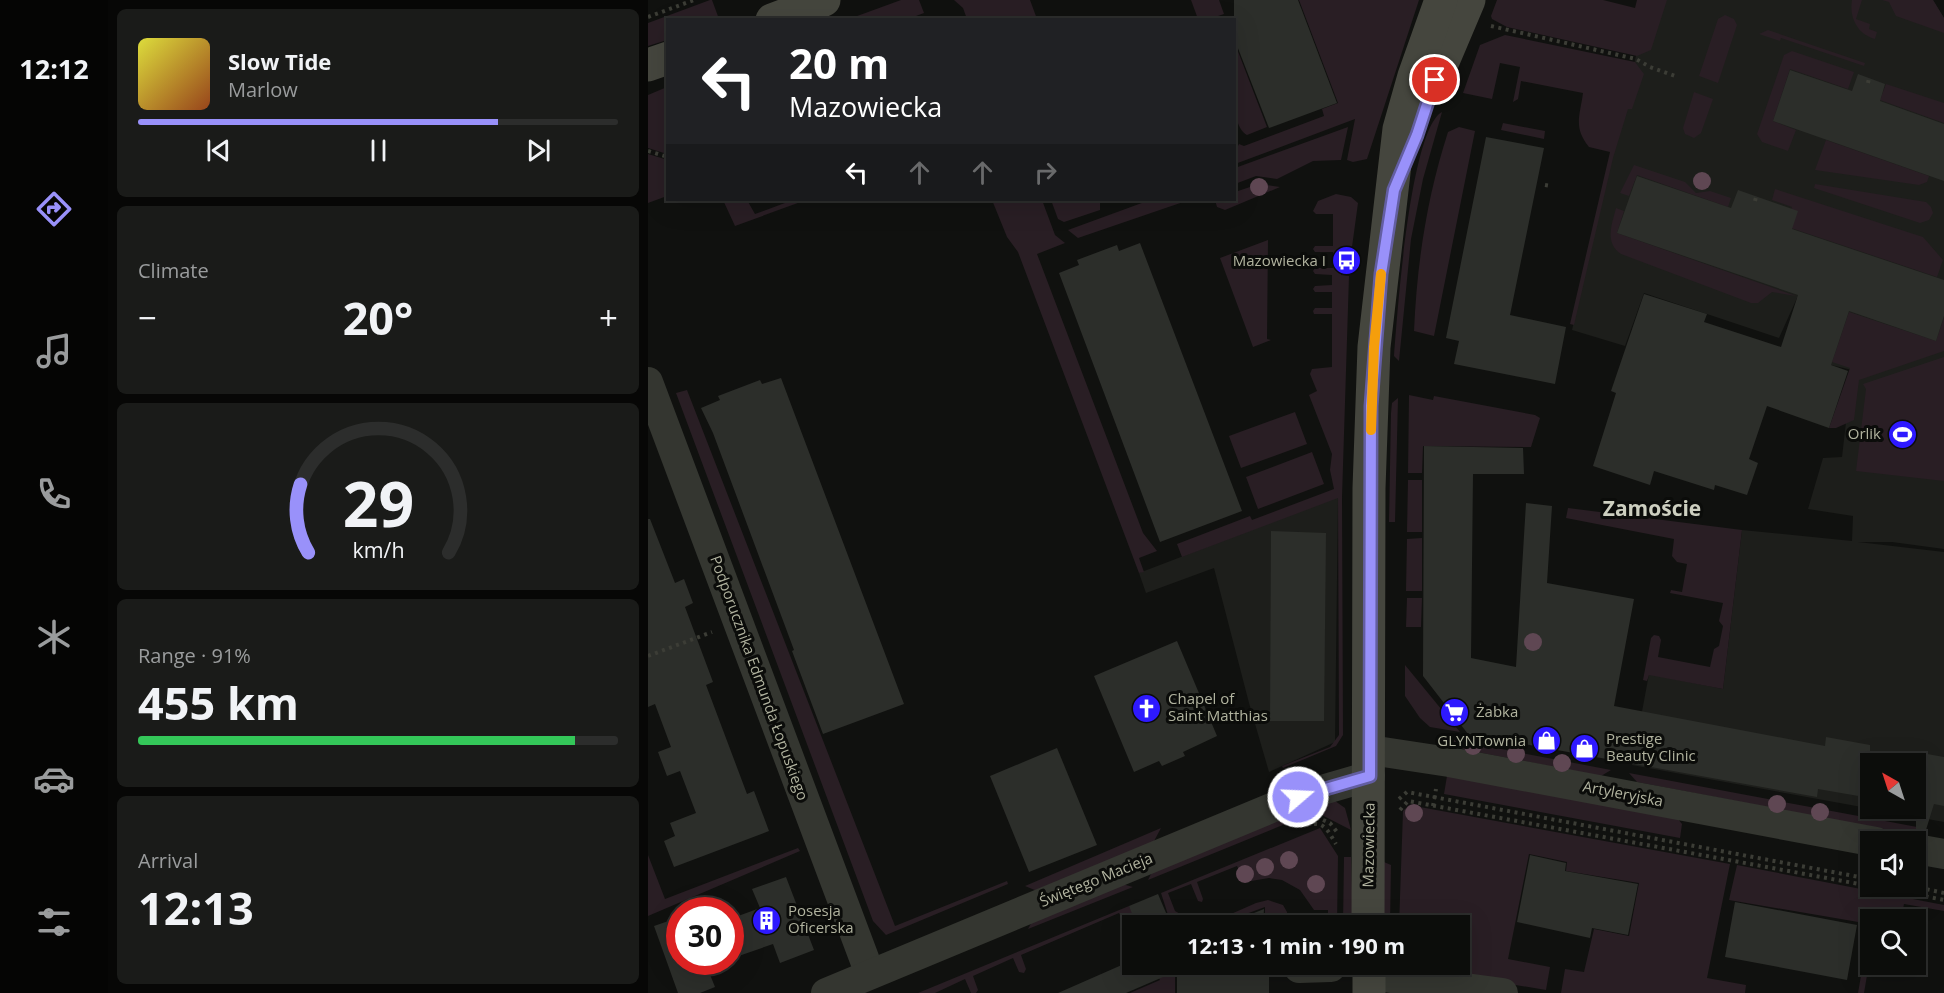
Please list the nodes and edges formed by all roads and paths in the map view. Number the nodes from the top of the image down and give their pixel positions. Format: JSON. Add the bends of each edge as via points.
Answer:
{"nodes":[{"id":1,"x":694,"y":0,"type":"edge"},
{"id":2,"x":824,"y":0,"type":"edge"},
{"id":3,"x":1441,"y":0,"type":"edge"},
{"id":4,"x":1475,"y":12,"type":"edge"},
{"id":5,"x":648,"y":17,"type":"edge"},
{"id":6,"x":777,"y":18,"type":"edge"},
{"id":7,"x":666,"y":59,"type":"edge"},
{"id":8,"x":648,"y":65,"type":"edge"},
{"id":9,"x":1675,"y":76,"type":"dead end"},
{"id":10,"x":648,"y":151,"type":"edge"},
{"id":11,"x":666,"y":156,"type":"edge"},
{"id":12,"x":1545,"y":185,"type":"dead end"},
{"id":13,"x":1551,"y":186,"type":"dead end"},
{"id":14,"x":1394,"y":190,"type":"junction"},
{"id":15,"x":648,"y":382,"type":"edge"},
{"id":16,"x":721,"y":628,"type":"dead end"},
{"id":17,"x":648,"y":656,"type":"edge"},
{"id":18,"x":1370,"y":763,"type":"junction"},
{"id":19,"x":1394,"y":805,"type":"dead end"},
{"id":20,"x":1398,"y":812,"type":"dead end"},
{"id":21,"x":1316,"y":817,"type":"dead end"},
{"id":22,"x":1305,"y":828,"type":"dead end"},
{"id":23,"x":1342,"y":837,"type":"dead end"},
{"id":24,"x":1860,"y":839,"type":"edge"},
{"id":25,"x":1341,"y":851,"type":"dead end"},
{"id":26,"x":1926,"y":851,"type":"edge"},
{"id":27,"x":1944,"y":854,"type":"edge"},
{"id":28,"x":1860,"y":877,"type":"edge"},
{"id":29,"x":1860,"y":884,"type":"edge"},
{"id":30,"x":1926,"y":889,"type":"edge"},
{"id":31,"x":1944,"y":893,"type":"edge"},
{"id":32,"x":1926,"y":896,"type":"edge"},
{"id":33,"x":1944,"y":900,"type":"edge"},
{"id":34,"x":1368,"y":915,"type":"edge"},
{"id":35,"x":870,"y":974,"type":"junction"},
{"id":36,"x":1369,"y":977,"type":"edge"},
{"id":37,"x":826,"y":993,"type":"edge"},
{"id":38,"x":1503,"y":993,"type":"edge"}],
"edges":[{"from":1,"to":5,"type":"path"},
{"from":2,"to":6,"type":"street"},
{"from":3,"to":14,"type":"street","name":"Mazowiecka","via":[[1399,129]]},
{"from":4,"to":9,"type":"path","via":[[1636,59]]},
{"from":4,"to":14,"type":"street","name":"Mazowiecka","via":[[1440,66]]},
{"from":7,"to":8,"type":"street"},
{"from":10,"to":11,"type":"path"},
{"from":12,"to":13,"type":"path"},
{"from":14,"to":18,"type":"street","name":"Mazowiecka","via":[[1381,274],[1371,406]]},
{"from":15,"to":35,"type":"street","name":"Podporucznika Edmunda Łopuskiego"},
{"from":16,"to":17,"type":"path"},
{"from":18,"to":24,"type":"street","name":"Artyleryjska","via":[[1472,766]]},
{"from":18,"to":34,"type":"street","name":"Mazowiecka"},
{"from":18,"to":35,"type":"street","name":"Świętego Macieja","via":[[1298,797]]},
{"from":19,"to":28,"type":"path","via":[[1407,792]]},
{"from":20,"to":29,"type":"path","via":[[1408,801]]},
{"from":21,"to":23,"type":"path","via":[[1330,823]]},
{"from":22,"to":25,"type":"path","via":[[1321,825]]},
{"from":26,"to":27,"type":"street"},
{"from":30,"to":31,"type":"path"},
{"from":32,"to":33,"type":"path"},
{"from":35,"to":37,"type":"street","name":"Świętego Macieja"},
{"from":36,"to":38,"type":"street"}]}
